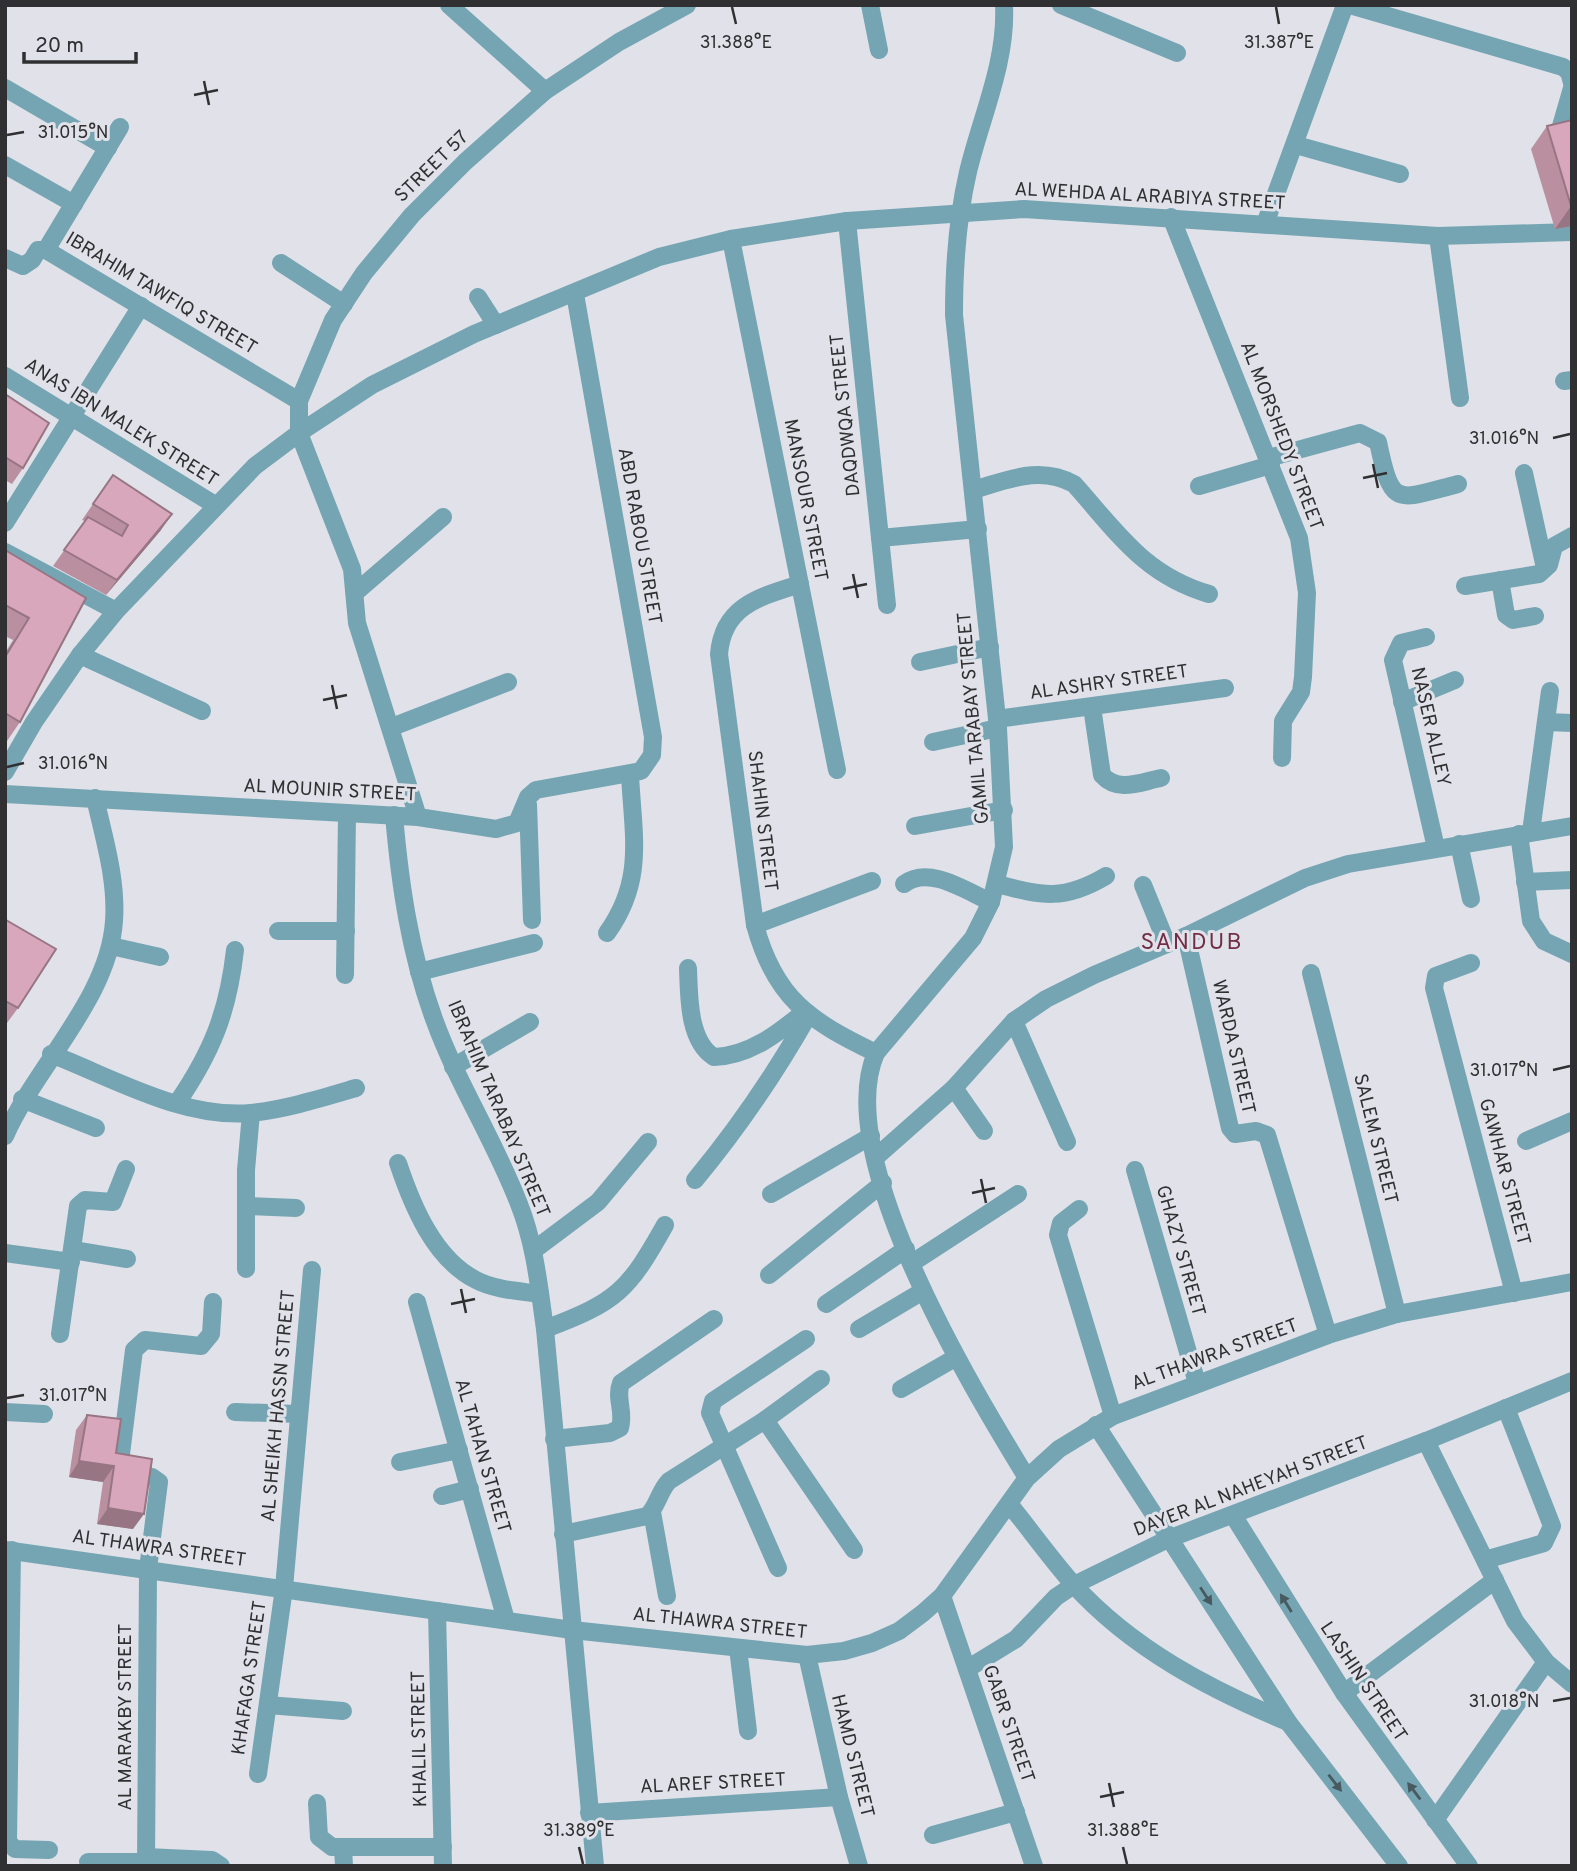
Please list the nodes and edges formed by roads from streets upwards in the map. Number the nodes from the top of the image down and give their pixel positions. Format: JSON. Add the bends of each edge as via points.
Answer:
{"nodes":[{"id":1,"x":450,"y":5,"type":"edge"},
{"id":2,"x":687,"y":5,"type":"edge"},
{"id":3,"x":870,"y":5,"type":"edge"},
{"id":4,"x":1004,"y":5,"type":"edge"},
{"id":5,"x":1061,"y":5,"type":"edge"},
{"id":6,"x":1348,"y":5,"type":"edge"},
{"id":7,"x":879,"y":50,"type":"dead end"},
{"id":8,"x":1177,"y":53,"type":"dead end"},
{"id":9,"x":1572,"y":82,"type":"edge"},
{"id":10,"x":5,"y":88,"type":"edge"},
{"id":11,"x":1572,"y":88,"type":"edge"},
{"id":12,"x":545,"y":92,"type":"junction"},
{"id":13,"x":1561,"y":126,"type":"edge"},
{"id":14,"x":120,"y":127,"type":"dead end"},
{"id":15,"x":1296,"y":145,"type":"junction"},
{"id":16,"x":107,"y":148,"type":"junction"},
{"id":17,"x":5,"y":165,"type":"edge"},
{"id":18,"x":1401,"y":174,"type":"dead end"},
{"id":19,"x":74,"y":204,"type":"junction"},
{"id":20,"x":959,"y":213,"type":"junction"},
{"id":21,"x":1171,"y":217,"type":"junction"},
{"id":22,"x":847,"y":221,"type":"junction"},
{"id":23,"x":1265,"y":224,"type":"junction"},
{"id":24,"x":1572,"y":232,"type":"edge"},
{"id":25,"x":1438,"y":236,"type":"junction"},
{"id":26,"x":731,"y":239,"type":"junction"},
{"id":27,"x":46,"y":250,"type":"junction"},
{"id":28,"x":5,"y":258,"type":"edge"},
{"id":29,"x":281,"y":263,"type":"dead end"},
{"id":30,"x":575,"y":293,"type":"junction"},
{"id":31,"x":478,"y":297,"type":"dead end"},
{"id":32,"x":344,"y":304,"type":"junction"},
{"id":33,"x":141,"y":306,"type":"junction"},
{"id":34,"x":496,"y":325,"type":"junction"},
{"id":35,"x":5,"y":376,"type":"edge"},
{"id":36,"x":1460,"y":398,"type":"dead end"},
{"id":37,"x":299,"y":401,"type":"junction"},
{"id":38,"x":71,"y":417,"type":"junction"},
{"id":39,"x":299,"y":433,"type":"junction"},
{"id":40,"x":1269,"y":462,"type":"junction"},
{"id":41,"x":1524,"y":473,"type":"dead end"},
{"id":42,"x":1458,"y":484,"type":"dead end"},
{"id":43,"x":1199,"y":486,"type":"dead end"},
{"id":44,"x":973,"y":490,"type":"junction"},
{"id":45,"x":215,"y":505,"type":"junction"},
{"id":46,"x":443,"y":517,"type":"dead end"},
{"id":47,"x":5,"y":523,"type":"edge"},
{"id":48,"x":978,"y":529,"type":"junction"},
{"id":49,"x":1572,"y":536,"type":"edge"},
{"id":50,"x":880,"y":538,"type":"junction"},
{"id":51,"x":5,"y":552,"type":"edge"},
{"id":52,"x":1545,"y":571,"type":"junction"},
{"id":53,"x":1500,"y":580,"type":"junction"},
{"id":54,"x":800,"y":584,"type":"junction"},
{"id":55,"x":1465,"y":586,"type":"dead end"},
{"id":56,"x":356,"y":592,"type":"junction"},
{"id":57,"x":1209,"y":594,"type":"dead end"},
{"id":58,"x":887,"y":606,"type":"dead end"},
{"id":59,"x":116,"y":611,"type":"junction"},
{"id":60,"x":1535,"y":616,"type":"dead end"},
{"id":61,"x":1426,"y":637,"type":"dead end"},
{"id":62,"x":990,"y":647,"type":"junction"},
{"id":63,"x":80,"y":655,"type":"junction"},
{"id":64,"x":920,"y":662,"type":"dead end"},
{"id":65,"x":1455,"y":680,"type":"dead end"},
{"id":66,"x":508,"y":682,"type":"dead end"},
{"id":67,"x":1225,"y":688,"type":"dead end"},
{"id":68,"x":1550,"y":691,"type":"dead end"},
{"id":69,"x":1402,"y":702,"type":"junction"},
{"id":70,"x":1092,"y":707,"type":"junction"},
{"id":71,"x":202,"y":711,"type":"dead end"},
{"id":72,"x":1546,"y":722,"type":"junction"},
{"id":73,"x":1572,"y":723,"type":"edge"},
{"id":74,"x":998,"y":724,"type":"junction"},
{"id":75,"x":391,"y":727,"type":"junction"},
{"id":76,"x":933,"y":742,"type":"dead end"},
{"id":77,"x":1282,"y":758,"type":"dead end"},
{"id":78,"x":837,"y":769,"type":"dead end"},
{"id":79,"x":5,"y":772,"type":"edge"},
{"id":80,"x":630,"y":775,"type":"junction"},
{"id":81,"x":1161,"y":778,"type":"dead end"},
{"id":82,"x":5,"y":794,"type":"edge"},
{"id":83,"x":528,"y":797,"type":"junction"},
{"id":84,"x":95,"y":799,"type":"junction"},
{"id":85,"x":1004,"y":810,"type":"junction"},
{"id":86,"x":347,"y":813,"type":"junction"},
{"id":87,"x":394,"y":815,"type":"junction"},
{"id":88,"x":418,"y":817,"type":"junction"},
{"id":89,"x":915,"y":826,"type":"dead end"},
{"id":90,"x":1572,"y":826,"type":"edge"},
{"id":91,"x":1525,"y":833,"type":"junction"},
{"id":92,"x":1459,"y":844,"type":"junction"},
{"id":93,"x":1436,"y":848,"type":"junction"},
{"id":94,"x":1106,"y":876,"type":"dead end"},
{"id":95,"x":1572,"y":880,"type":"edge"},
{"id":96,"x":872,"y":881,"type":"dead end"},
{"id":97,"x":1525,"y":882,"type":"junction"},
{"id":98,"x":904,"y":884,"type":"dead end"},
{"id":99,"x":997,"y":884,"type":"junction"},
{"id":100,"x":1143,"y":885,"type":"dead end"},
{"id":101,"x":1471,"y":899,"type":"dead end"},
{"id":102,"x":991,"y":902,"type":"junction"},
{"id":103,"x":532,"y":920,"type":"dead end"},
{"id":104,"x":755,"y":925,"type":"junction"},
{"id":105,"x":278,"y":931,"type":"dead end"},
{"id":106,"x":346,"y":932,"type":"junction"},
{"id":107,"x":607,"y":933,"type":"dead end"},
{"id":108,"x":1186,"y":936,"type":"junction"},
{"id":109,"x":534,"y":943,"type":"dead end"},
{"id":110,"x":1167,"y":944,"type":"junction"},
{"id":111,"x":111,"y":946,"type":"junction"},
{"id":112,"x":235,"y":950,"type":"dead end"},
{"id":113,"x":1572,"y":954,"type":"edge"},
{"id":114,"x":160,"y":957,"type":"dead end"},
{"id":115,"x":1471,"y":963,"type":"dead end"},
{"id":116,"x":688,"y":968,"type":"dead end"},
{"id":117,"x":419,"y":972,"type":"junction"},
{"id":118,"x":1311,"y":973,"type":"dead end"},
{"id":119,"x":345,"y":975,"type":"dead end"},
{"id":120,"x":807,"y":1013,"type":"junction"},
{"id":121,"x":1014,"y":1021,"type":"junction"},
{"id":122,"x":530,"y":1022,"type":"dead end"},
{"id":123,"x":876,"y":1053,"type":"junction"},
{"id":124,"x":51,"y":1054,"type":"junction"},
{"id":125,"x":453,"y":1066,"type":"junction"},
{"id":126,"x":356,"y":1088,"type":"dead end"},
{"id":127,"x":954,"y":1088,"type":"junction"},
{"id":128,"x":22,"y":1099,"type":"junction"},
{"id":129,"x":177,"y":1103,"type":"junction"},
{"id":130,"x":251,"y":1113,"type":"junction"},
{"id":131,"x":1572,"y":1121,"type":"edge"},
{"id":132,"x":96,"y":1128,"type":"dead end"},
{"id":133,"x":984,"y":1131,"type":"dead end"},
{"id":134,"x":5,"y":1136,"type":"edge"},
{"id":135,"x":871,"y":1136,"type":"junction"},
{"id":136,"x":1526,"y":1141,"type":"dead end"},
{"id":137,"x":648,"y":1142,"type":"dead end"},
{"id":138,"x":1067,"y":1142,"type":"dead end"},
{"id":139,"x":876,"y":1157,"type":"junction"},
{"id":140,"x":398,"y":1163,"type":"dead end"},
{"id":141,"x":126,"y":1169,"type":"dead end"},
{"id":142,"x":1135,"y":1170,"type":"dead end"},
{"id":143,"x":695,"y":1180,"type":"dead end"},
{"id":144,"x":883,"y":1183,"type":"junction"},
{"id":145,"x":771,"y":1194,"type":"dead end"},
{"id":146,"x":1018,"y":1194,"type":"dead end"},
{"id":147,"x":246,"y":1206,"type":"junction"},
{"id":148,"x":296,"y":1208,"type":"dead end"},
{"id":149,"x":1079,"y":1209,"type":"dead end"},
{"id":150,"x":665,"y":1225,"type":"dead end"},
{"id":151,"x":534,"y":1250,"type":"junction"},
{"id":152,"x":5,"y":1253,"type":"edge"},
{"id":153,"x":72,"y":1256,"type":"junction"},
{"id":154,"x":909,"y":1256,"type":"junction"},
{"id":155,"x":127,"y":1259,"type":"dead end"},
{"id":156,"x":246,"y":1269,"type":"dead end"},
{"id":157,"x":312,"y":1270,"type":"dead end"},
{"id":158,"x":769,"y":1275,"type":"dead end"},
{"id":159,"x":1572,"y":1282,"type":"edge"},
{"id":160,"x":923,"y":1291,"type":"junction"},
{"id":161,"x":1514,"y":1293,"type":"junction"},
{"id":162,"x":540,"y":1294,"type":"junction"},
{"id":163,"x":212,"y":1302,"type":"dead end"},
{"id":164,"x":417,"y":1302,"type":"dead end"},
{"id":165,"x":826,"y":1304,"type":"dead end"},
{"id":166,"x":1397,"y":1314,"type":"junction"},
{"id":167,"x":714,"y":1319,"type":"dead end"},
{"id":168,"x":545,"y":1329,"type":"junction"},
{"id":169,"x":859,"y":1329,"type":"dead end"},
{"id":170,"x":60,"y":1334,"type":"dead end"},
{"id":171,"x":1328,"y":1335,"type":"junction"},
{"id":172,"x":806,"y":1339,"type":"dead end"},
{"id":173,"x":956,"y":1358,"type":"junction"},
{"id":174,"x":821,"y":1379,"type":"dead end"},
{"id":175,"x":1572,"y":1381,"type":"edge"},
{"id":176,"x":1197,"y":1383,"type":"junction"},
{"id":177,"x":901,"y":1389,"type":"dead end"},
{"id":178,"x":1506,"y":1408,"type":"junction"},
{"id":179,"x":5,"y":1412,"type":"edge"},
{"id":180,"x":235,"y":1412,"type":"dead end"},
{"id":181,"x":44,"y":1414,"type":"dead end"},
{"id":182,"x":299,"y":1414,"type":"junction"},
{"id":183,"x":1114,"y":1416,"type":"junction"},
{"id":184,"x":765,"y":1420,"type":"junction"},
{"id":185,"x":1096,"y":1425,"type":"junction"},
{"id":186,"x":554,"y":1439,"type":"junction"},
{"id":187,"x":1426,"y":1441,"type":"junction"},
{"id":188,"x":724,"y":1447,"type":"junction"},
{"id":189,"x":459,"y":1450,"type":"junction"},
{"id":190,"x":400,"y":1462,"type":"dead end"},
{"id":191,"x":1027,"y":1478,"type":"junction"},
{"id":192,"x":470,"y":1489,"type":"junction"},
{"id":193,"x":442,"y":1496,"type":"dead end"},
{"id":194,"x":1010,"y":1505,"type":"junction"},
{"id":195,"x":652,"y":1512,"type":"junction"},
{"id":196,"x":1233,"y":1515,"type":"junction"},
{"id":197,"x":563,"y":1534,"type":"junction"},
{"id":198,"x":1168,"y":1539,"type":"junction"},
{"id":199,"x":8,"y":1550,"type":"edge"},
{"id":200,"x":854,"y":1550,"type":"dead end"},
{"id":201,"x":1485,"y":1560,"type":"junction"},
{"id":202,"x":778,"y":1568,"type":"dead end"},
{"id":203,"x":148,"y":1569,"type":"junction"},
{"id":204,"x":1495,"y":1580,"type":"junction"},
{"id":205,"x":1074,"y":1585,"type":"junction"},
{"id":206,"x":284,"y":1588,"type":"junction"},
{"id":207,"x":942,"y":1595,"type":"junction"},
{"id":208,"x":667,"y":1596,"type":"dead end"},
{"id":209,"x":438,"y":1611,"type":"junction"},
{"id":210,"x":506,"y":1620,"type":"junction"},
{"id":211,"x":572,"y":1630,"type":"junction"},
{"id":212,"x":738,"y":1648,"type":"junction"},
{"id":213,"x":807,"y":1655,"type":"junction"},
{"id":214,"x":1546,"y":1662,"type":"junction"},
{"id":215,"x":967,"y":1669,"type":"junction"},
{"id":216,"x":1572,"y":1684,"type":"edge"},
{"id":217,"x":1344,"y":1693,"type":"junction"},
{"id":218,"x":268,"y":1705,"type":"junction"},
{"id":219,"x":343,"y":1712,"type":"dead end"},
{"id":220,"x":1289,"y":1722,"type":"junction"},
{"id":221,"x":748,"y":1731,"type":"dead end"},
{"id":222,"x":258,"y":1774,"type":"dead end"},
{"id":223,"x":839,"y":1797,"type":"junction"},
{"id":224,"x":317,"y":1803,"type":"dead end"},
{"id":225,"x":589,"y":1812,"type":"junction"},
{"id":226,"x":1016,"y":1812,"type":"junction"},
{"id":227,"x":1435,"y":1820,"type":"junction"},
{"id":228,"x":933,"y":1836,"type":"dead end"},
{"id":229,"x":343,"y":1847,"type":"junction"},
{"id":230,"x":443,"y":1847,"type":"junction"},
{"id":231,"x":50,"y":1850,"type":"dead end"},
{"id":232,"x":88,"y":1861,"type":"dead end"},
{"id":233,"x":146,"y":1862,"type":"edge"},
{"id":234,"x":221,"y":1866,"type":"edge"},
{"id":235,"x":344,"y":1866,"type":"edge"},
{"id":236,"x":443,"y":1866,"type":"edge"},
{"id":237,"x":595,"y":1866,"type":"edge"},
{"id":238,"x":859,"y":1866,"type":"edge"},
{"id":239,"x":1034,"y":1866,"type":"edge"},
{"id":240,"x":1399,"y":1866,"type":"edge"},
{"id":241,"x":1469,"y":1866,"type":"edge"}],
"edges":[{"from":1,"to":12,"type":"street"},
{"from":2,"to":12,"type":"street","name":"STREET 57","via":[[619,42]]},
{"from":3,"to":7,"type":"street"},
{"from":4,"to":20,"type":"street","via":[[996,75]]},
{"from":5,"to":8,"type":"street"},
{"from":6,"to":9,"type":"street","via":[[1563,67]]},
{"from":6,"to":15,"type":"street"},
{"from":10,"to":16,"type":"street"},
{"from":11,"to":13,"type":"street"},
{"from":12,"to":32,"type":"street","name":"STREET 57","via":[[412,215]]},
{"from":14,"to":16,"type":"street"},
{"from":15,"to":18,"type":"street"},
{"from":15,"to":23,"type":"street"},
{"from":16,"to":19,"type":"street"},
{"from":17,"to":19,"type":"street"},
{"from":19,"to":27,"type":"street"},
{"from":20,"to":21,"type":"street","name":"AL WEHDA AL ARABIYA STREET","via":[[1024,209]]},
{"from":20,"to":22,"type":"street","name":"AL WEHDA AL ARABIYA STREET"},
{"from":20,"to":44,"type":"street","name":"GAMIL TARABAY STREET","via":[[954,315]]},
{"from":21,"to":23,"type":"street","name":"AL WEHDA AL ARABIYA STREET"},
{"from":21,"to":40,"type":"street","name":"AL MORSHEDY STREET"},
{"from":22,"to":26,"type":"street","name":"AL WEHDA AL ARABIYA STREET"},
{"from":22,"to":50,"type":"street","name":"DAQDWQA STREET"},
{"from":23,"to":25,"type":"street","name":"AL WEHDA AL ARABIYA STREET"},
{"from":24,"to":25,"type":"street","name":"AL WEHDA AL ARABIYA STREET"},
{"from":25,"to":36,"type":"street"},
{"from":26,"to":30,"type":"street","name":"AL WEHDA AL ARABIYA STREET","via":[[659,257]]},
{"from":26,"to":54,"type":"street","name":"MANSOUR STREET"},
{"from":27,"to":28,"type":"street","name":"IBRAHIM TAWFIQ STREET","via":[[38,250],[33,261],[23,266]]},
{"from":27,"to":33,"type":"street","name":"IBRAHIM TAWFIQ STREET"},
{"from":29,"to":32,"type":"street"},
{"from":30,"to":34,"type":"street","name":"AL WEHDA AL ARABIYA STREET"},
{"from":30,"to":80,"type":"street","name":"ABD RABOU STREET","via":[[653,737],[652,755],[641,771]]},
{"from":31,"to":34,"type":"street"},
{"from":32,"to":37,"type":"street","name":"STREET 57"},
{"from":33,"to":37,"type":"street","name":"IBRAHIM TAWFIQ STREET"},
{"from":33,"to":38,"type":"street"},
{"from":34,"to":39,"type":"street","name":"AL WEHDA AL ARABIYA STREET","via":[[372,385]]},
{"from":35,"to":38,"type":"street","name":"ANAS IBN MALEK STREET"},
{"from":37,"to":39,"type":"street","name":"STREET 57"},
{"from":38,"to":45,"type":"street","name":"ANAS IBN MALEK STREET"},
{"from":38,"to":47,"type":"street"},
{"from":39,"to":45,"type":"street","name":"AL WEHDA AL ARABIYA STREET","via":[[255,466]]},
{"from":39,"to":56,"type":"street","via":[[352,569]]},
{"from":40,"to":42,"type":"street","via":[[1360,433],[1377,442],[1386,481],[1399,495]]},
{"from":40,"to":43,"type":"street"},
{"from":40,"to":77,"type":"street","name":"AL MORSHEDY STREET","via":[[1299,538],[1307,593],[1302,684],[1283,721]]},
{"from":41,"to":52,"type":"street"},
{"from":44,"to":48,"type":"street","name":"GAMIL TARABAY STREET"},
{"from":44,"to":57,"type":"street","via":[[1028,475],[1059,476],[1074,484],[1156,572]]},
{"from":45,"to":59,"type":"street","name":"AL WEHDA AL ARABIYA STREET"},
{"from":46,"to":56,"type":"street"},
{"from":48,"to":50,"type":"street"},
{"from":48,"to":62,"type":"street","name":"GAMIL TARABAY STREET"},
{"from":49,"to":52,"type":"street","via":[[1554,546]]},
{"from":50,"to":58,"type":"street","name":"DAQDWQA STREET"},
{"from":51,"to":59,"type":"street"},
{"from":52,"to":53,"type":"street"},
{"from":53,"to":55,"type":"street"},
{"from":53,"to":60,"type":"street","via":[[1506,615],[1513,620]]},
{"from":54,"to":78,"type":"street","name":"MANSOUR STREET"},
{"from":54,"to":104,"type":"street","name":"SHAHIN STREET","via":[[746,606],[731,617],[721,634],[719,654]]},
{"from":56,"to":75,"type":"street","via":[[357,623]]},
{"from":59,"to":63,"type":"street","name":"AL WEHDA AL ARABIYA STREET"},
{"from":61,"to":69,"type":"street","name":"NASER ALLEY","via":[[1401,643],[1395,650]]},
{"from":62,"to":64,"type":"street"},
{"from":62,"to":74,"type":"street","name":"GAMIL TARABAY STREET"},
{"from":63,"to":71,"type":"street"},
{"from":63,"to":79,"type":"street","name":"AL WEHDA AL ARABIYA STREET"},
{"from":65,"to":69,"type":"street"},
{"from":66,"to":75,"type":"street"},
{"from":67,"to":70,"type":"street","name":"AL ASHRY STREET"},
{"from":68,"to":72,"type":"street"},
{"from":69,"to":93,"type":"street","name":"NASER ALLEY"},
{"from":70,"to":74,"type":"street","name":"AL ASHRY STREET"},
{"from":70,"to":81,"type":"street","via":[[1102,775],[1109,783],[1119,787]]},
{"from":72,"to":73,"type":"street"},
{"from":72,"to":91,"type":"street"},
{"from":74,"to":76,"type":"street","name":"AL ASHRY STREET"},
{"from":74,"to":85,"type":"street","name":"GAMIL TARABAY STREET"},
{"from":75,"to":88,"type":"street"},
{"from":80,"to":83,"type":"street","via":[[545,787]]},
{"from":80,"to":107,"type":"street","via":[[633,883],[624,910]]},
{"from":82,"to":84,"type":"street","name":"AL MOUNIR STREET"},
{"from":83,"to":88,"type":"street","name":"AL MOUNIR STREET","via":[[517,822],[496,829]]},
{"from":83,"to":103,"type":"street"},
{"from":84,"to":86,"type":"street","name":"AL MOUNIR STREET"},
{"from":84,"to":111,"type":"street","via":[[110,869]]},
{"from":85,"to":89,"type":"street"},
{"from":85,"to":99,"type":"street","name":"GAMIL TARABAY STREET"},
{"from":86,"to":87,"type":"street","name":"AL MOUNIR STREET"},
{"from":86,"to":106,"type":"street"},
{"from":87,"to":88,"type":"street","name":"AL MOUNIR STREET"},
{"from":87,"to":117,"type":"street","name":"IBRAHIM TARABAY STREET","via":[[406,920]]},
{"from":90,"to":91,"type":"street"},
{"from":91,"to":92,"type":"street"},
{"from":91,"to":97,"type":"street"},
{"from":92,"to":93,"type":"street"},
{"from":92,"to":101,"type":"street"},
{"from":93,"to":108,"type":"street","via":[[1348,864],[1305,878]]},
{"from":94,"to":99,"type":"street","via":[[1067,894],[1045,896]]},
{"from":95,"to":97,"type":"street"},
{"from":96,"to":104,"type":"street"},
{"from":97,"to":113,"type":"street","via":[[1531,921],[1538,934]]},
{"from":98,"to":102,"type":"street","via":[[912,878],[932,877]]},
{"from":99,"to":102,"type":"street","name":"GAMIL TARABAY STREET"},
{"from":100,"to":110,"type":"street"},
{"from":102,"to":123,"type":"street","name":"GAMIL TARABAY STREET","via":[[973,938]]},
{"from":104,"to":120,"type":"street","name":"SHAHIN STREET","via":[[764,957],[780,985]]},
{"from":105,"to":106,"type":"street"},
{"from":106,"to":119,"type":"street"},
{"from":108,"to":110,"type":"street"},
{"from":108,"to":171,"type":"street","name":"WARDA STREET","via":[[1230,1128],[1235,1134],[1256,1131],[1267,1135]]},
{"from":109,"to":117,"type":"street"},
{"from":110,"to":121,"type":"street","via":[[1046,999]]},
{"from":111,"to":114,"type":"street"},
{"from":111,"to":124,"type":"street","via":[[97,980]]},
{"from":112,"to":129,"type":"street","via":[[219,1031],[201,1069]]},
{"from":115,"to":161,"type":"street","name":"GAWHAR STREET","via":[[1436,976],[1434,988]]},
{"from":116,"to":120,"type":"street","via":[[696,1031],[714,1057],[752,1048]]},
{"from":117,"to":125,"type":"street","name":"IBRAHIM TARABAY STREET"},
{"from":118,"to":166,"type":"street","name":"SALEM STREET"},
{"from":120,"to":123,"type":"street","name":"SHAHIN STREET"},
{"from":120,"to":143,"type":"street","via":[[746,1118]]},
{"from":121,"to":127,"type":"street"},
{"from":121,"to":138,"type":"street"},
{"from":122,"to":125,"type":"street"},
{"from":123,"to":135,"type":"street","name":"GAMIL TARABAY STREET","via":[[867,1074]]},
{"from":124,"to":128,"type":"street"},
{"from":124,"to":129,"type":"street"},
{"from":125,"to":151,"type":"street","name":"IBRAHIM TARABAY STREET","via":[[520,1205]]},
{"from":126,"to":130,"type":"street","via":[[301,1105]]},
{"from":127,"to":133,"type":"street"},
{"from":127,"to":139,"type":"street"},
{"from":128,"to":132,"type":"street"},
{"from":128,"to":134,"type":"street"},
{"from":129,"to":130,"type":"street"},
{"from":130,"to":147,"type":"street"},
{"from":131,"to":136,"type":"street"},
{"from":135,"to":139,"type":"street","name":"GAMIL TARABAY STREET"},
{"from":135,"to":145,"type":"street"},
{"from":137,"to":151,"type":"street","via":[[598,1202]]},
{"from":139,"to":144,"type":"street","name":"GAMIL TARABAY STREET"},
{"from":140,"to":162,"type":"street","via":[[411,1201],[430,1235],[456,1265],[474,1280],[496,1288]]},
{"from":141,"to":153,"type":"street","via":[[113,1202],[85,1200],[78,1206]]},
{"from":142,"to":176,"type":"street","name":"GHAZY STREET"},
{"from":144,"to":154,"type":"street","name":"GAMIL TARABAY STREET"},
{"from":144,"to":158,"type":"street"},
{"from":146,"to":154,"type":"street"},
{"from":147,"to":148,"type":"street"},
{"from":147,"to":156,"type":"street"},
{"from":149,"to":183,"type":"street","via":[[1061,1223],[1058,1235]]},
{"from":150,"to":168,"type":"street","via":[[637,1275],[621,1290],[583,1315]]},
{"from":151,"to":162,"type":"street","name":"IBRAHIM TARABAY STREET"},
{"from":152,"to":153,"type":"street"},
{"from":153,"to":155,"type":"street"},
{"from":153,"to":170,"type":"street"},
{"from":154,"to":160,"type":"street","name":"GAMIL TARABAY STREET"},
{"from":154,"to":165,"type":"street"},
{"from":157,"to":182,"type":"street","name":"AL SHEIKH HASSN STREET"},
{"from":159,"to":161,"type":"street","name":"AL THAWRA STREET"},
{"from":160,"to":169,"type":"street"},
{"from":160,"to":173,"type":"street","name":"GAMIL TARABAY STREET"},
{"from":161,"to":166,"type":"street","name":"AL THAWRA STREET"},
{"from":162,"to":168,"type":"street","name":"IBRAHIM TARABAY STREET"},
{"from":163,"to":203,"type":"street","name":"AL MARAKBY STREET","via":[[211,1334],[201,1346],[145,1340],[134,1350],[119,1470],[123,1475],[152,1477],[159,1482]]},
{"from":164,"to":189,"type":"street","name":"AL TAHAN STREET"},
{"from":166,"to":171,"type":"street","name":"AL THAWRA STREET"},
{"from":167,"to":186,"type":"street","via":[[621,1383],[624,1416],[620,1428]]},
{"from":168,"to":186,"type":"street","name":"IBRAHIM TARABAY STREET"},
{"from":171,"to":176,"type":"street","name":"AL THAWRA STREET"},
{"from":172,"to":188,"type":"street","via":[[713,1401],[710,1413]]},
{"from":173,"to":177,"type":"street"},
{"from":173,"to":191,"type":"street","name":"GAMIL TARABAY STREET"},
{"from":174,"to":184,"type":"street"},
{"from":175,"to":178,"type":"street","name":"DAYER AL NAHEYAH STREET"},
{"from":176,"to":183,"type":"street","name":"AL THAWRA STREET"},
{"from":178,"to":187,"type":"street","name":"DAYER AL NAHEYAH STREET"},
{"from":178,"to":201,"type":"street","via":[[1552,1526],[1544,1543]]},
{"from":179,"to":181,"type":"street"},
{"from":180,"to":182,"type":"street"},
{"from":182,"to":206,"type":"street","name":"AL SHEIKH HASSN STREET"},
{"from":183,"to":185,"type":"street","name":"AL THAWRA STREET"},
{"from":184,"to":188,"type":"street"},
{"from":184,"to":200,"type":"street"},
{"from":185,"to":191,"type":"street","name":"AL THAWRA STREET","via":[[1059,1449]]},
{"from":185,"to":198,"type":"street"},
{"from":186,"to":197,"type":"street","name":"IBRAHIM TARABAY STREET"},
{"from":187,"to":196,"type":"street","name":"DAYER AL NAHEYAH STREET"},
{"from":187,"to":201,"type":"street"},
{"from":188,"to":195,"type":"street","via":[[669,1481]]},
{"from":188,"to":202,"type":"street"},
{"from":189,"to":190,"type":"street"},
{"from":189,"to":192,"type":"street","name":"AL TAHAN STREET"},
{"from":191,"to":194,"type":"street","name":"AL THAWRA STREET"},
{"from":192,"to":193,"type":"street"},
{"from":192,"to":210,"type":"street","name":"AL TAHAN STREET"},
{"from":194,"to":205,"type":"street"},
{"from":194,"to":207,"type":"street","name":"AL THAWRA STREET"},
{"from":195,"to":197,"type":"street","via":[[641,1519]]},
{"from":195,"to":208,"type":"street"},
{"from":196,"to":198,"type":"street","name":"DAYER AL NAHEYAH STREET"},
{"from":217,"to":196,"type":"street","name":"LASHIN STREET","one_way":true},
{"from":197,"to":211,"type":"street","name":"IBRAHIM TARABAY STREET"},
{"from":198,"to":205,"type":"street","name":"DAYER AL NAHEYAH STREET"},
{"from":198,"to":220,"type":"street","one_way":true},
{"from":199,"to":203,"type":"street","name":"AL THAWRA STREET"},
{"from":199,"to":231,"type":"street","via":[[8,1842],[15,1849]]},
{"from":201,"to":204,"type":"street"},
{"from":203,"to":206,"type":"street","name":"AL THAWRA STREET"},
{"from":203,"to":233,"type":"street","name":"AL MARAKBY STREET"},
{"from":204,"to":214,"type":"street","via":[[1516,1621]]},
{"from":204,"to":217,"type":"street"},
{"from":205,"to":215,"type":"street","name":"DAYER AL NAHEYAH STREET","via":[[1016,1639]]},
{"from":205,"to":220,"type":"street","via":[[1121,1629],[1173,1666],[1229,1697]]},
{"from":206,"to":209,"type":"street","name":"AL THAWRA STREET"},
{"from":206,"to":218,"type":"street","name":"KHAFAGA STREET"},
{"from":207,"to":213,"type":"street","name":"AL THAWRA STREET","via":[[890,1635],[844,1651]]},
{"from":207,"to":215,"type":"street","name":"GABR STREET"},
{"from":209,"to":210,"type":"street","name":"AL THAWRA STREET"},
{"from":209,"to":230,"type":"street","name":"KHALIL STREET"},
{"from":210,"to":211,"type":"street","name":"AL THAWRA STREET"},
{"from":211,"to":212,"type":"street","name":"AL THAWRA STREET"},
{"from":211,"to":225,"type":"street","name":"IBRAHIM TARABAY STREET"},
{"from":212,"to":213,"type":"street","name":"AL THAWRA STREET"},
{"from":212,"to":221,"type":"street"},
{"from":213,"to":223,"type":"street","name":"HAMD STREET"},
{"from":214,"to":216,"type":"street"},
{"from":214,"to":227,"type":"street"},
{"from":215,"to":226,"type":"street","name":"GABR STREET"},
{"from":227,"to":217,"type":"street","name":"LASHIN STREET","one_way":true},
{"from":218,"to":219,"type":"street"},
{"from":218,"to":222,"type":"street","name":"KHAFAGA STREET"},
{"from":220,"to":240,"type":"street","one_way":true},
{"from":223,"to":225,"type":"street","name":"AL AREF STREET"},
{"from":223,"to":238,"type":"street","name":"HAMD STREET"},
{"from":224,"to":229,"type":"street","via":[[318,1837],[332,1847]]},
{"from":225,"to":237,"type":"street","name":"IBRAHIM TARABAY STREET"},
{"from":226,"to":228,"type":"street"},
{"from":226,"to":239,"type":"street","name":"GABR STREET"},
{"from":227,"to":241,"type":"street","name":"LASHIN STREET"},
{"from":229,"to":230,"type":"street"},
{"from":229,"to":235,"type":"street"},
{"from":230,"to":236,"type":"street","name":"KHALIL STREET"},
{"from":232,"to":233,"type":"street"},
{"from":233,"to":234,"type":"street","via":[[212,1860]]}]}
